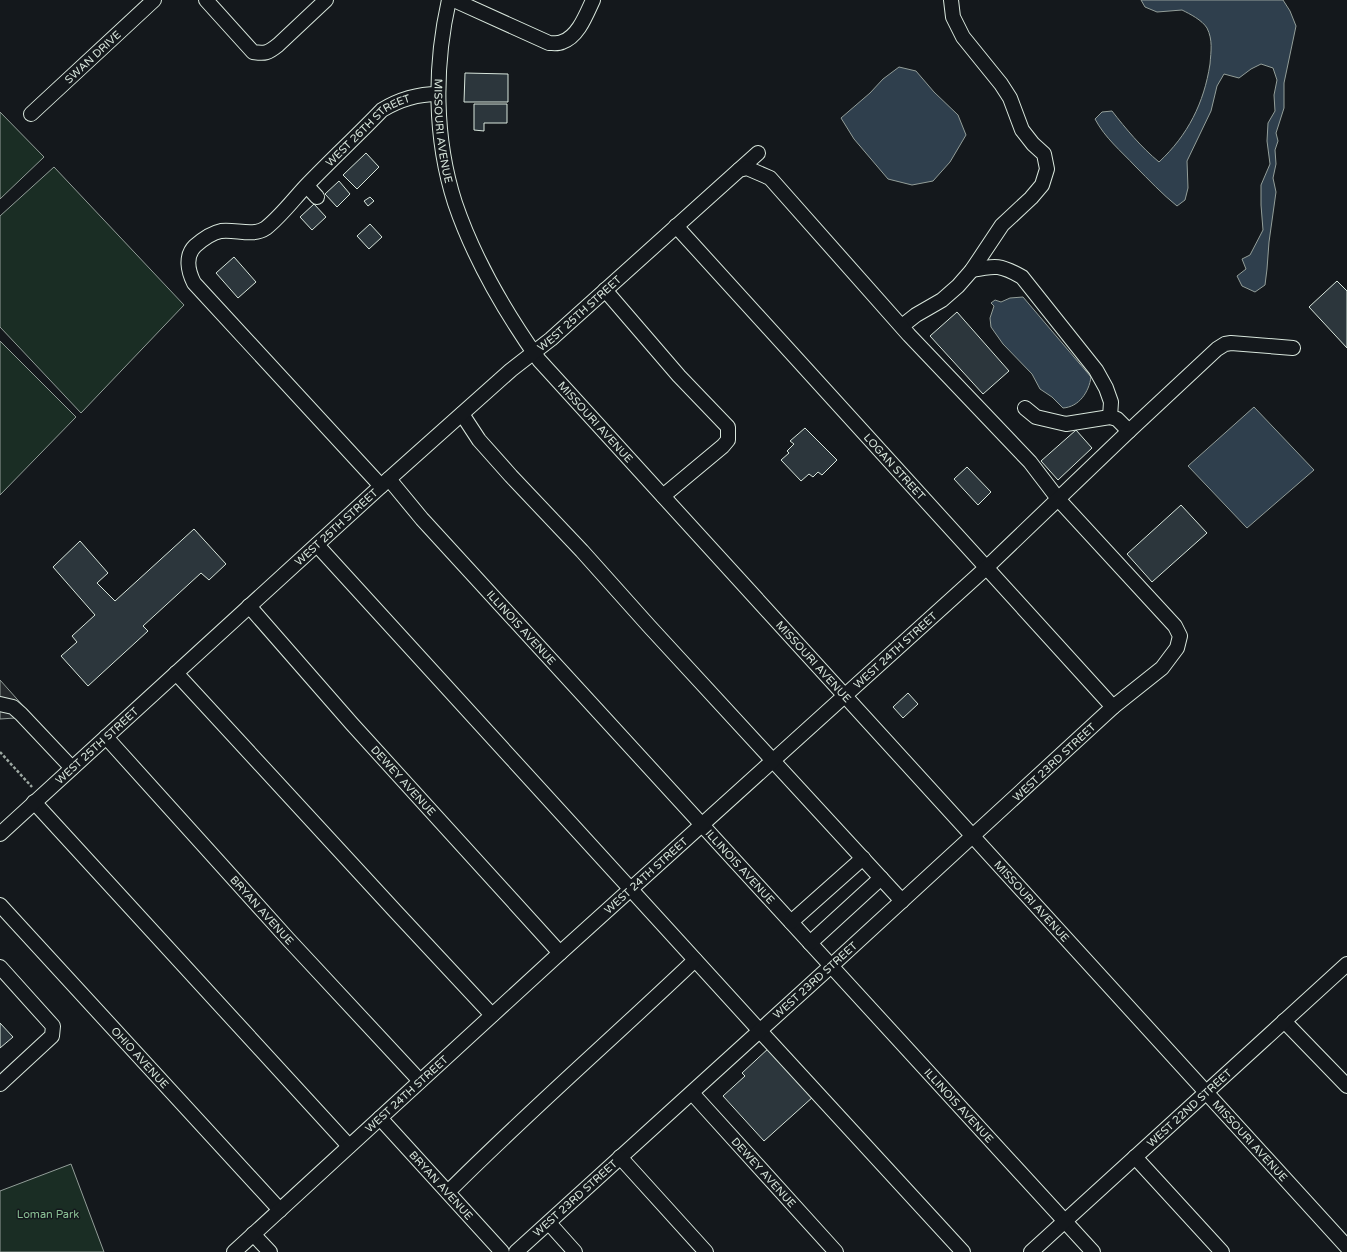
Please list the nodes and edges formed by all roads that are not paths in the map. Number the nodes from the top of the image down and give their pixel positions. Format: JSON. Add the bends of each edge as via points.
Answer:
{"nodes":[{"id":1,"x":154,"y":0,"type":"edge"},
{"id":2,"x":206,"y":0,"type":"edge"},
{"id":3,"x":326,"y":0,"type":"edge"},
{"id":4,"x":448,"y":0,"type":"edge"},
{"id":5,"x":454,"y":0,"type":"edge"},
{"id":6,"x":593,"y":0,"type":"edge"},
{"id":7,"x":951,"y":0,"type":"edge"},
{"id":8,"x":438,"y":94,"type":"junction"},
{"id":9,"x":31,"y":114,"type":"dead end"},
{"id":10,"x":758,"y":153,"type":"dead end"},
{"id":11,"x":739,"y":170,"type":"junction"},
{"id":12,"x":307,"y":186,"type":"junction"},
{"id":13,"x":317,"y":197,"type":"dead end"},
{"id":14,"x":676,"y":226,"type":"junction"},
{"id":15,"x":972,"y":270,"type":"junction"},
{"id":16,"x":605,"y":290,"type":"junction"},
{"id":17,"x":902,"y":326,"type":"junction"},
{"id":18,"x":1293,"y":348,"type":"dead end"},
{"id":19,"x":534,"y":353,"type":"junction"},
{"id":20,"x":1025,"y":408,"type":"dead end"},
{"id":21,"x":462,"y":414,"type":"junction"},
{"id":22,"x":1110,"y":417,"type":"junction"},
{"id":23,"x":1129,"y":431,"type":"junction"},
{"id":24,"x":385,"y":483,"type":"junction"},
{"id":25,"x":663,"y":496,"type":"junction"},
{"id":26,"x":1059,"y":500,"type":"junction"},
{"id":27,"x":316,"y":545,"type":"junction"},
{"id":28,"x":986,"y":568,"type":"junction"},
{"id":29,"x":249,"y":606,"type":"junction"},
{"id":30,"x":176,"y":673,"type":"junction"},
{"id":31,"x":844,"y":696,"type":"junction"},
{"id":32,"x":0,"y":704,"type":"edge"},
{"id":33,"x":1113,"y":707,"type":"junction"},
{"id":34,"x":106,"y":737,"type":"junction"},
{"id":35,"x":773,"y":761,"type":"junction"},
{"id":36,"x":72,"y":768,"type":"junction"},
{"id":37,"x":38,"y":799,"type":"junction"},
{"id":38,"x":703,"y":825,"type":"junction"},
{"id":39,"x":0,"y":834,"type":"edge"},
{"id":40,"x":972,"y":837,"type":"junction"},
{"id":41,"x":863,"y":858,"type":"junction"},
{"id":42,"x":881,"y":878,"type":"junction"},
{"id":43,"x":630,"y":890,"type":"junction"},
{"id":44,"x":902,"y":901,"type":"junction"},
{"id":45,"x":0,"y":905,"type":"edge"},
{"id":46,"x":791,"y":922,"type":"junction"},
{"id":47,"x":810,"y":943,"type":"junction"},
{"id":48,"x":560,"y":954,"type":"junction"},
{"id":49,"x":695,"y":960,"type":"junction"},
{"id":50,"x":1347,"y":964,"type":"edge"},
{"id":51,"x":831,"y":966,"type":"junction"},
{"id":52,"x":0,"y":968,"type":"edge"},
{"id":53,"x":492,"y":1016,"type":"junction"},
{"id":54,"x":1284,"y":1021,"type":"junction"},
{"id":55,"x":760,"y":1031,"type":"junction"},
{"id":56,"x":420,"y":1081,"type":"junction"},
{"id":57,"x":0,"y":1084,"type":"edge"},
{"id":58,"x":1347,"y":1086,"type":"edge"},
{"id":59,"x":1205,"y":1092,"type":"junction"},
{"id":60,"x":692,"y":1093,"type":"junction"},
{"id":61,"x":380,"y":1118,"type":"junction"},
{"id":62,"x":349,"y":1146,"type":"junction"},
{"id":63,"x":620,"y":1157,"type":"junction"},
{"id":64,"x":1134,"y":1157,"type":"junction"},
{"id":65,"x":448,"y":1192,"type":"junction"},
{"id":66,"x":280,"y":1210,"type":"junction"},
{"id":67,"x":1065,"y":1221,"type":"junction"},
{"id":68,"x":549,"y":1223,"type":"junction"},
{"id":69,"x":254,"y":1234,"type":"junction"},
{"id":70,"x":1347,"y":1247,"type":"edge"},
{"id":71,"x":234,"y":1252,"type":"edge"},
{"id":72,"x":270,"y":1252,"type":"edge"},
{"id":73,"x":502,"y":1252,"type":"edge"},
{"id":74,"x":516,"y":1252,"type":"edge"},
{"id":75,"x":575,"y":1252,"type":"edge"},
{"id":76,"x":706,"y":1252,"type":"edge"},
{"id":77,"x":836,"y":1252,"type":"edge"},
{"id":78,"x":963,"y":1252,"type":"edge"},
{"id":79,"x":1031,"y":1252,"type":"edge"},
{"id":80,"x":1093,"y":1252,"type":"edge"},
{"id":81,"x":1222,"y":1252,"type":"edge"}],
"edges":[{"from":1,"to":9,"type":"street","name":"SWAN DRIVE"},
{"from":2,"to":3,"type":"street","via":[[253,52],[264,54]]},
{"from":4,"to":8,"type":"street","name":"MISSOURI AVENUE","via":[[443,27]]},
{"from":5,"to":6,"type":"street","via":[[549,44],[561,43],[571,37],[582,24]]},
{"from":7,"to":15,"type":"street","via":[[953,17],[963,37],[1002,84],[1022,130],[1044,154],[1047,169],[1042,184],[1002,225]]},
{"from":8,"to":12,"type":"street","name":"WEST 26TH STREET","via":[[409,97],[382,110]]},
{"from":8,"to":19,"type":"street","name":"MISSOURI AVENUE","via":[[441,135],[455,202],[486,274],[509,316]]},
{"from":10,"to":11,"type":"street","name":"WEST 25TH STREET"},
{"from":11,"to":14,"type":"street","name":"WEST 25TH STREET"},
{"from":11,"to":17,"type":"street","via":[[747,168],[770,178]]},
{"from":12,"to":13,"type":"street"},
{"from":12,"to":24,"type":"street","name":"WEST 26TH STREET","via":[[266,228],[256,232],[221,231],[208,235],[190,252],[189,273],[194,283]]},
{"from":14,"to":16,"type":"street","name":"WEST 25TH STREET"},
{"from":14,"to":28,"type":"street","name":"LOGAN STREET"},
{"from":15,"to":17,"type":"street","via":[[942,300]]},
{"from":15,"to":22,"type":"street","via":[[992,266],[1009,269],[1022,278],[1096,370],[1111,402]]},
{"from":16,"to":19,"type":"street","name":"WEST 25TH STREET"},
{"from":16,"to":25,"type":"street","via":[[728,427],[728,440],[723,446]]},
{"from":17,"to":26,"type":"street","via":[[1030,462]]},
{"from":18,"to":23,"type":"street","name":"WEST 24TH STREET","via":[[1225,344]]},
{"from":19,"to":21,"type":"street","name":"WEST 25TH STREET"},
{"from":19,"to":25,"type":"street","name":"MISSOURI AVENUE"},
{"from":20,"to":22,"type":"street","via":[[1036,417],[1066,424]]},
{"from":21,"to":24,"type":"street","name":"WEST 25TH STREET"},
{"from":21,"to":35,"type":"street","via":[[479,440],[511,476]]},
{"from":22,"to":23,"type":"street","via":[[1117,419]]},
{"from":23,"to":26,"type":"street","name":"WEST 24TH STREET"},
{"from":24,"to":27,"type":"street","name":"WEST 25TH STREET"},
{"from":24,"to":38,"type":"street","name":"ILLINOIS AVENUE","via":[[422,519]]},
{"from":25,"to":31,"type":"street","name":"MISSOURI AVENUE"},
{"from":26,"to":28,"type":"street","name":"WEST 24TH STREET"},
{"from":26,"to":33,"type":"street","name":"WEST 23RD STREET","via":[[1175,626],[1180,636],[1176,648],[1162,668]]},
{"from":27,"to":29,"type":"street","name":"WEST 25TH STREET"},
{"from":27,"to":43,"type":"street"},
{"from":28,"to":31,"type":"street","name":"WEST 24TH STREET"},
{"from":28,"to":33,"type":"street","name":"LOGAN STREET"},
{"from":29,"to":30,"type":"street","name":"WEST 25TH STREET"},
{"from":29,"to":48,"type":"street","name":"DEWEY AVENUE"},
{"from":30,"to":34,"type":"street","name":"WEST 25TH STREET"},
{"from":30,"to":53,"type":"street"},
{"from":31,"to":35,"type":"street","name":"WEST 24TH STREET"},
{"from":31,"to":40,"type":"street","name":"MISSOURI AVENUE"},
{"from":32,"to":36,"type":"street","via":[[13,707],[21,714]]},
{"from":33,"to":40,"type":"street","name":"WEST 23RD STREET"},
{"from":34,"to":36,"type":"street","name":"WEST 25TH STREET"},
{"from":34,"to":56,"type":"street","name":"BRYAN AVENUE"},
{"from":35,"to":38,"type":"street","name":"WEST 24TH STREET"},
{"from":35,"to":41,"type":"street"},
{"from":36,"to":37,"type":"street","name":"WEST 25TH STREET"},
{"from":37,"to":39,"type":"street","name":"WEST 25TH STREET"},
{"from":37,"to":62,"type":"street"},
{"from":38,"to":43,"type":"street","name":"WEST 24TH STREET"},
{"from":38,"to":46,"type":"street","name":"ILLINOIS AVENUE"},
{"from":40,"to":44,"type":"street","name":"WEST 23RD STREET"},
{"from":40,"to":59,"type":"street","name":"MISSOURI AVENUE"},
{"from":41,"to":42,"type":"street"},
{"from":41,"to":46,"type":"street"},
{"from":42,"to":44,"type":"street"},
{"from":42,"to":47,"type":"street"},
{"from":43,"to":48,"type":"street","name":"WEST 24TH STREET"},
{"from":43,"to":49,"type":"street"},
{"from":44,"to":51,"type":"street","name":"WEST 23RD STREET"},
{"from":45,"to":66,"type":"street","name":"OHIO AVENUE"},
{"from":46,"to":47,"type":"street","name":"ILLINOIS AVENUE"},
{"from":47,"to":51,"type":"street","name":"ILLINOIS AVENUE"},
{"from":48,"to":53,"type":"street","name":"WEST 24TH STREET"},
{"from":49,"to":55,"type":"street"},
{"from":49,"to":65,"type":"street"},
{"from":50,"to":54,"type":"street","name":"WEST 22ND STREET"},
{"from":51,"to":55,"type":"street","name":"WEST 23RD STREET"},
{"from":51,"to":67,"type":"street","name":"ILLINOIS AVENUE"},
{"from":52,"to":57,"type":"street","via":[[53,1026],[52,1036]]},
{"from":53,"to":56,"type":"street","name":"WEST 24TH STREET"},
{"from":54,"to":58,"type":"street"},
{"from":54,"to":59,"type":"street","name":"WEST 22ND STREET"},
{"from":55,"to":60,"type":"street","name":"WEST 23RD STREET"},
{"from":55,"to":78,"type":"street"},
{"from":56,"to":61,"type":"street","name":"WEST 24TH STREET"},
{"from":59,"to":64,"type":"street","name":"WEST 22ND STREET"},
{"from":59,"to":70,"type":"street","name":"MISSOURI AVENUE"},
{"from":60,"to":63,"type":"street","name":"WEST 23RD STREET"},
{"from":60,"to":77,"type":"street","name":"DEWEY AVENUE"},
{"from":61,"to":62,"type":"street","name":"WEST 24TH STREET"},
{"from":61,"to":65,"type":"street","name":"BRYAN AVENUE"},
{"from":62,"to":66,"type":"street","name":"WEST 24TH STREET"},
{"from":63,"to":68,"type":"street","name":"WEST 23RD STREET"},
{"from":63,"to":76,"type":"street"},
{"from":64,"to":67,"type":"street","name":"WEST 22ND STREET"},
{"from":64,"to":81,"type":"street"},
{"from":65,"to":73,"type":"street","name":"BRYAN AVENUE"},
{"from":66,"to":69,"type":"street","name":"WEST 24TH STREET"},
{"from":67,"to":79,"type":"street","name":"WEST 22ND STREET"},
{"from":67,"to":80,"type":"street","name":"ILLINOIS AVENUE"},
{"from":68,"to":74,"type":"street","name":"WEST 23RD STREET"},
{"from":68,"to":75,"type":"street"},
{"from":69,"to":71,"type":"street","name":"WEST 24TH STREET"},
{"from":69,"to":72,"type":"street"}]}
